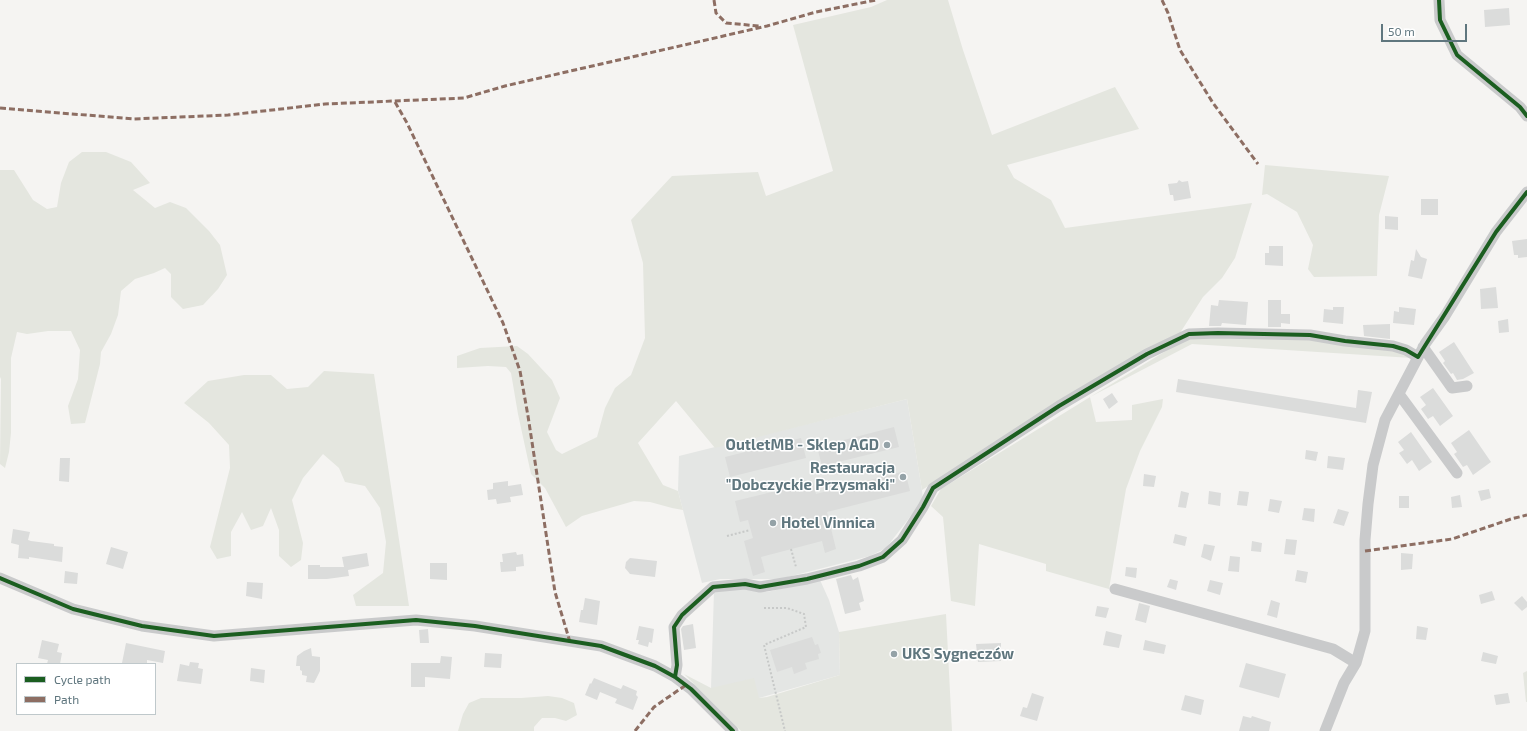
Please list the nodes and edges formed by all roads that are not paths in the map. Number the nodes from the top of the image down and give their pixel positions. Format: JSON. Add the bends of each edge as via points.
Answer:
{"nodes":[{"id":1,"x":1439,"y":0,"type":"edge"},
{"id":2,"x":1527,"y":116,"type":"edge"},
{"id":3,"x":1527,"y":192,"type":"edge"},
{"id":4,"x":1420,"y":352,"type":"junction"},
{"id":5,"x":1467,"y":386,"type":"dead end"},
{"id":6,"x":1399,"y":394,"type":"junction"},
{"id":7,"x":1457,"y":473,"type":"dead end"},
{"id":8,"x":0,"y":578,"type":"edge"},
{"id":9,"x":1115,"y":589,"type":"dead end"},
{"id":10,"x":1356,"y":663,"type":"junction"},
{"id":11,"x":675,"y":677,"type":"junction"},
{"id":12,"x":733,"y":731,"type":"edge"},
{"id":13,"x":1325,"y":731,"type":"edge"}],
"edges":[{"from":1,"to":2,"type":"street","via":[[1440,20],[1457,55],[1520,106]]},
{"from":3,"to":4,"type":"street","via":[[1496,232]]},
{"from":4,"to":5,"type":"street","via":[[1452,388]]},
{"from":4,"to":6,"type":"street"},
{"from":4,"to":11,"type":"street","via":[[1393,346],[1310,336],[1189,334],[1147,354],[1059,406],[933,488],[902,540],[883,557],[807,579],[760,587],[745,584],[713,587],[682,614],[674,627],[677,666]]},
{"from":6,"to":7,"type":"street"},
{"from":6,"to":10,"type":"street","via":[[1385,420],[1374,465],[1365,540],[1365,631]]},
{"from":8,"to":11,"type":"street","via":[[73,610],[142,626],[214,636],[416,620],[475,626],[601,646],[655,666]]},
{"from":9,"to":10,"type":"street","via":[[1333,649]]},
{"from":10,"to":13,"type":"street","via":[[1344,683]]},
{"from":11,"to":12,"type":"street","via":[[691,689]]}]}
